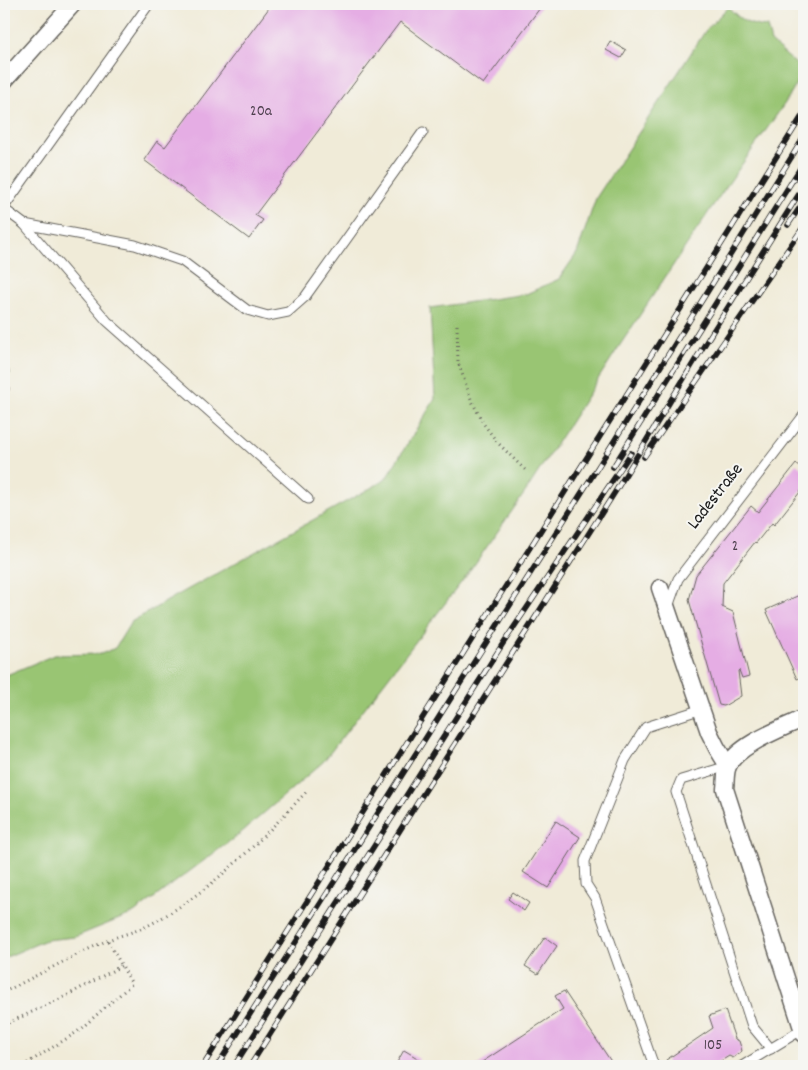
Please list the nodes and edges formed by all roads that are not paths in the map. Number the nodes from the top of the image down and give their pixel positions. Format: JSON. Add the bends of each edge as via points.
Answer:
{"nodes":[{"id":1,"x":72,"y":4,"type":"edge"},
{"id":2,"x":149,"y":4,"type":"edge"},
{"id":3,"x":4,"y":81,"type":"edge"},
{"id":4,"x":424,"y":132,"type":"dead end"},
{"id":5,"x":4,"y":208,"type":"edge"},
{"id":6,"x":24,"y":224,"type":"junction"},
{"id":7,"x":4,"y":372,"type":"edge"},
{"id":8,"x":4,"y":389,"type":"edge"},
{"id":9,"x":804,"y":415,"type":"edge"},
{"id":10,"x":308,"y":499,"type":"dead end"},
{"id":11,"x":660,"y":588,"type":"dead end"},
{"id":12,"x":667,"y":609,"type":"junction"},
{"id":13,"x":702,"y":709,"type":"junction"},
{"id":14,"x":804,"y":718,"type":"edge"},
{"id":15,"x":728,"y":766,"type":"junction"},
{"id":16,"x":804,"y":1032,"type":"edge"},
{"id":17,"x":771,"y":1048,"type":"junction"},
{"id":18,"x":654,"y":1066,"type":"edge"},
{"id":19,"x":742,"y":1066,"type":"edge"}],
"edges":[{"from":1,"to":3,"type":"street"},
{"from":2,"to":5,"type":"lane"},
{"from":4,"to":6,"type":"lane","via":[[305,297],[288,312],[268,316],[247,310],[182,261],[135,245]]},
{"from":5,"to":6,"type":"lane"},
{"from":6,"to":10,"type":"lane","via":[[107,321]]},
{"from":7,"to":8,"type":"lane"},
{"from":9,"to":12,"type":"lane","name":"Ladestraße","via":[[678,579]]},
{"from":11,"to":12,"type":"street"},
{"from":12,"to":13,"type":"street"},
{"from":13,"to":15,"type":"street","via":[[717,748]]},
{"from":13,"to":18,"type":"lane","via":[[646,727],[625,760],[586,860],[586,884],[595,898]]},
{"from":14,"to":15,"type":"street","via":[[753,743],[733,758]]},
{"from":15,"to":16,"type":"street","via":[[725,789]]},
{"from":15,"to":17,"type":"lane","via":[[681,780],[676,792],[752,1026]]},
{"from":16,"to":17,"type":"lane"},
{"from":17,"to":19,"type":"lane"}]}
